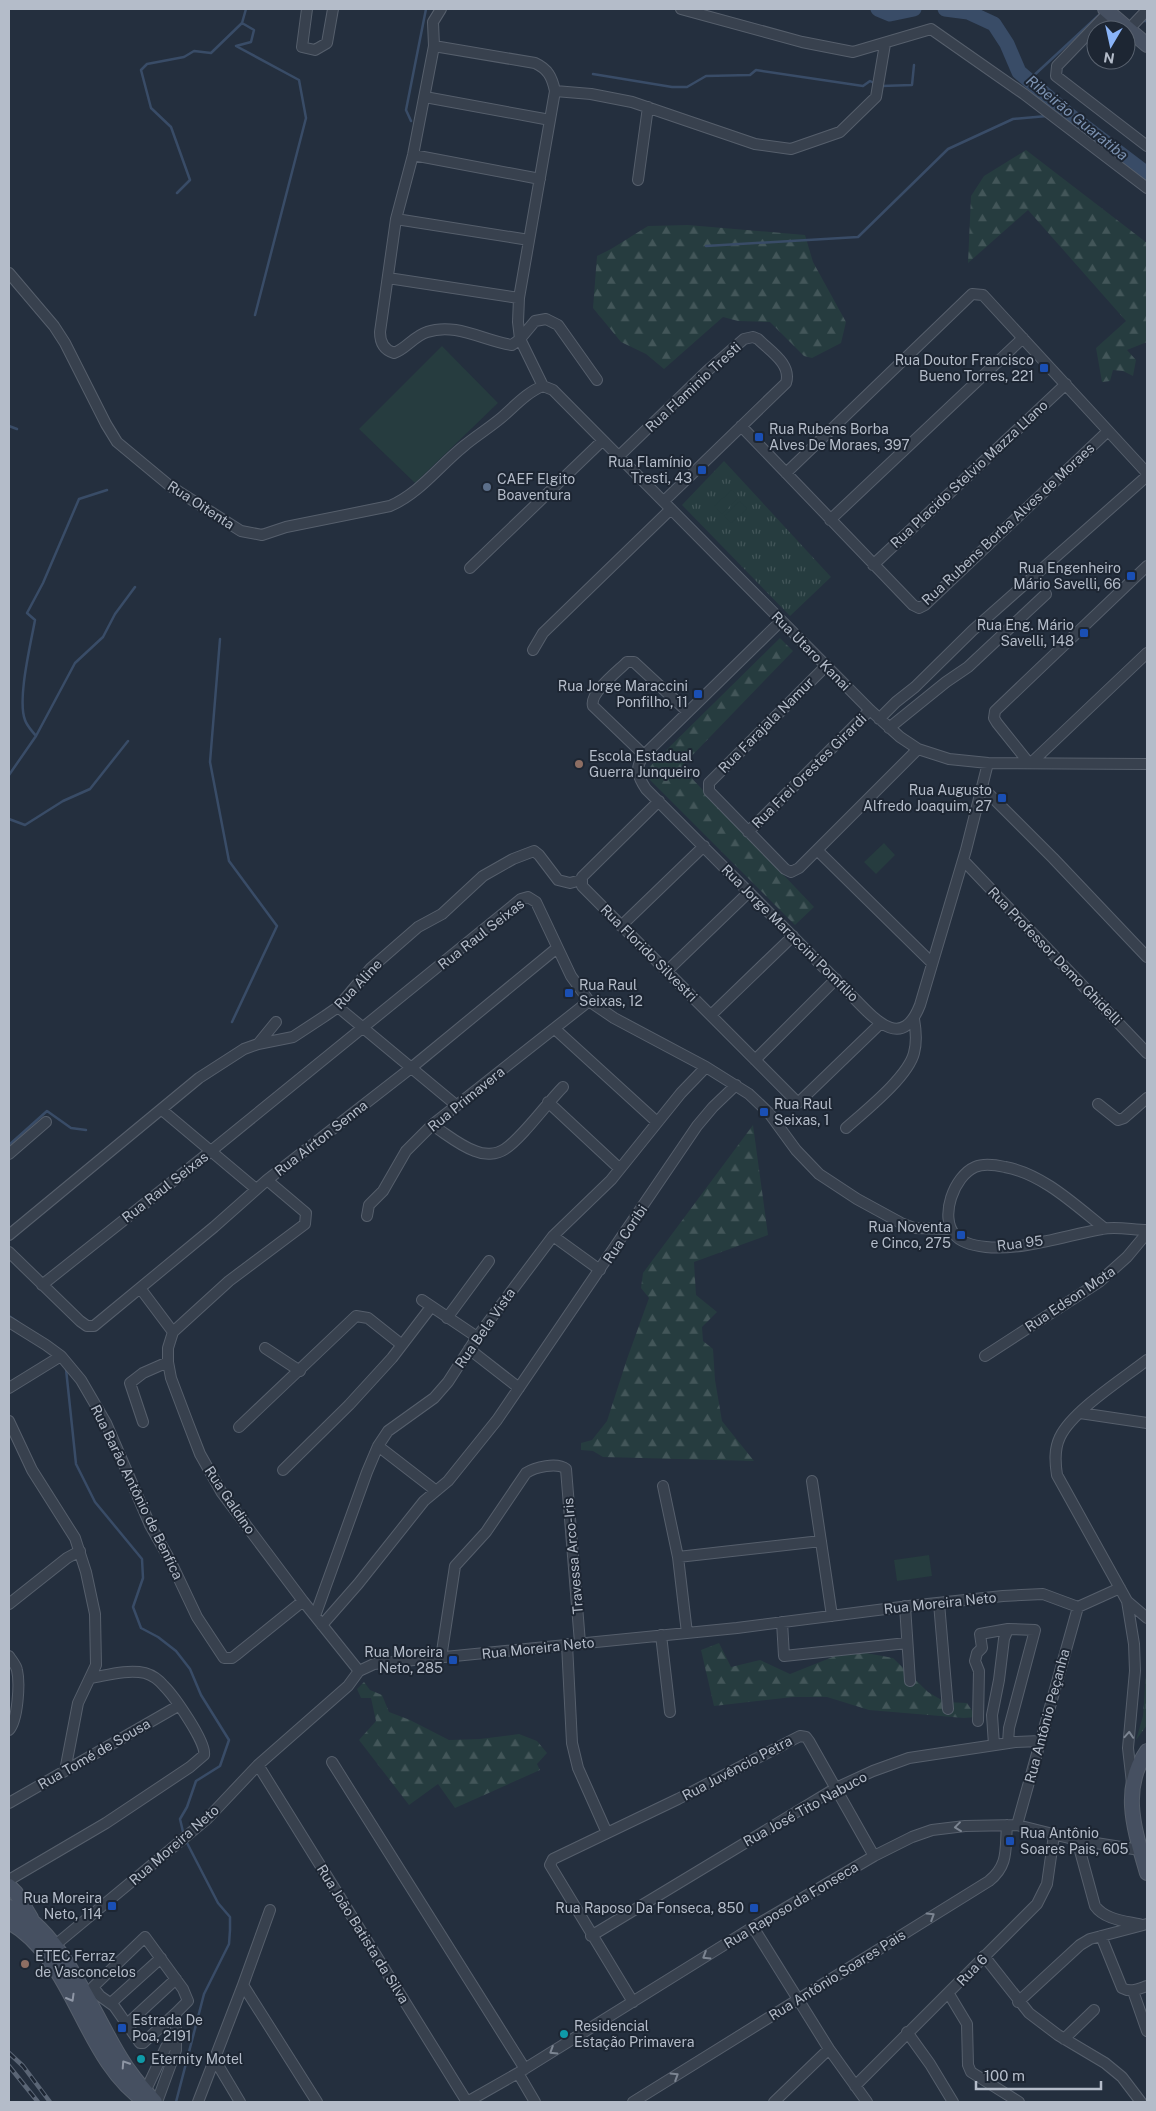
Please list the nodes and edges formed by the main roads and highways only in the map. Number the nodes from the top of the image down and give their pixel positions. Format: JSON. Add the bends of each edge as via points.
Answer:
{"nodes":[{"id":1,"x":1121,"y":17,"type":"edge"},
{"id":2,"x":1147,"y":45,"type":"edge"},
{"id":3,"x":1147,"y":1750,"type":"edge"},
{"id":4,"x":1144,"y":1851,"type":"edge"},
{"id":5,"x":1147,"y":1873,"type":"edge"},
{"id":6,"x":9,"y":1885,"type":"edge"},
{"id":7,"x":11,"y":1913,"type":"edge"},
{"id":8,"x":34,"y":1922,"type":"junction"},
{"id":9,"x":106,"y":2030,"type":"junction"},
{"id":10,"x":91,"y":2032,"type":"junction"},
{"id":11,"x":145,"y":2097,"type":"edge"},
{"id":12,"x":156,"y":2102,"type":"edge"}],
"edges":[{"from":1,"to":2,"type":"main road"},
{"from":3,"to":4,"type":"main road","via":[[1132,1784],[1132,1810]]},
{"from":4,"to":5,"type":"main road"},
{"from":6,"to":7,"type":"main road"},
{"from":6,"to":8,"type":"main road"},
{"from":7,"to":8,"type":"main road"},
{"from":7,"to":10,"type":"main road","one_way":true,"via":[[44,1954]]},
{"from":8,"to":9,"type":"main road","via":[[54,1946]]},
{"from":9,"to":10,"type":"main road"},
{"from":11,"to":9,"type":"main road","one_way":true},
{"from":10,"to":11,"type":"main road","via":[[114,2071],[133,2093]]},
{"from":11,"to":12,"type":"main road"}]}
